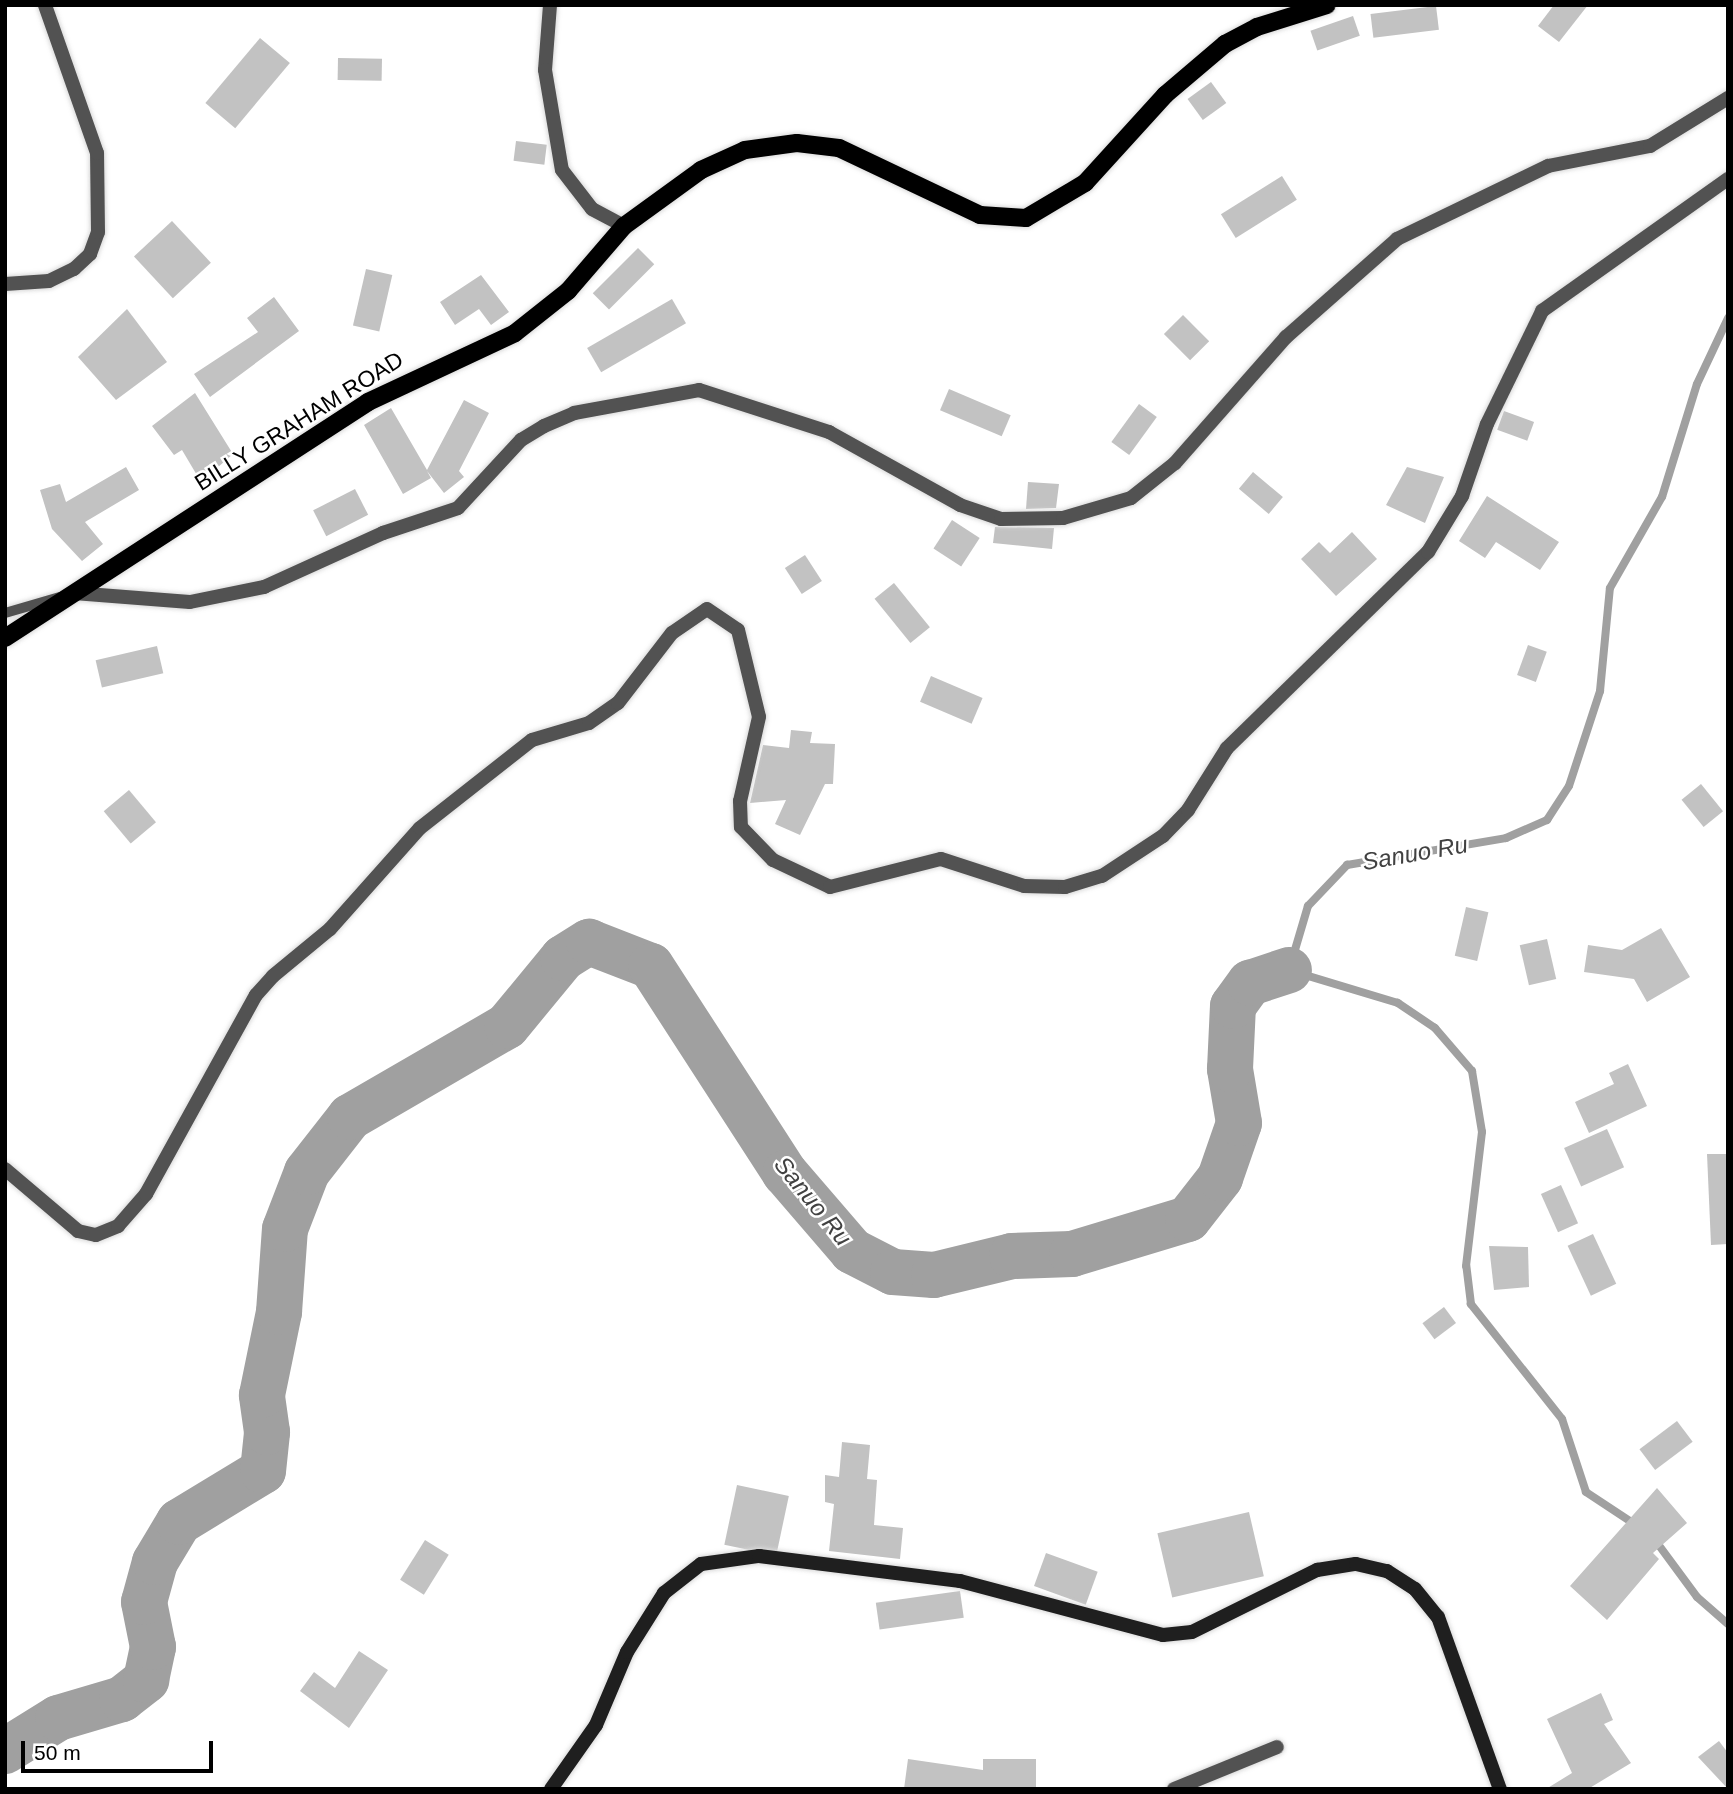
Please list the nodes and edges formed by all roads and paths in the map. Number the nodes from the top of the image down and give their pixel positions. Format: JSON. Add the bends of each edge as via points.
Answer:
{"nodes":[{"id":1,"x":45,"y":5,"type":"edge"},
{"id":2,"x":550,"y":5,"type":"edge"},
{"id":3,"x":1327,"y":5,"type":"edge"},
{"id":4,"x":1728,"y":98,"type":"edge"},
{"id":5,"x":1728,"y":179,"type":"edge"},
{"id":6,"x":624,"y":226,"type":"junction"},
{"id":7,"x":5,"y":284,"type":"edge"},
{"id":8,"x":74,"y":593,"type":"junction"},
{"id":9,"x":5,"y":613,"type":"edge"},
{"id":10,"x":5,"y":638,"type":"edge"},
{"id":11,"x":5,"y":1169,"type":"edge"},
{"id":12,"x":1278,"y":1747,"type":"dead end"},
{"id":13,"x":551,"y":1789,"type":"edge"},
{"id":14,"x":1174,"y":1789,"type":"edge"},
{"id":15,"x":1500,"y":1789,"type":"edge"}],
"edges":[{"from":1,"to":7,"type":"street","via":[[97,153],[98,232],[74,269],[49,281]]},
{"from":2,"to":6,"type":"street","via":[[545,70],[562,170],[592,209]]},
{"from":3,"to":6,"type":"main road","name":"BILLY GRAHAM ROAD","via":[[1225,44],[1165,95],[1086,183],[1026,218],[980,215],[839,148],[797,143],[746,150],[701,170]]},
{"from":4,"to":8,"type":"street","via":[[1650,146],[1548,166],[1397,239],[1286,337],[1175,463],[1131,498],[1063,518],[1001,519],[960,505],[830,432],[699,390],[574,413],[544,426],[521,440],[458,508],[383,533],[264,587],[190,602]]},
{"from":5,"to":11,"type":"street","via":[[1542,312],[1487,424],[1462,496],[1428,552],[1234,740],[1163,836],[1102,876],[1065,887],[1024,886],[941,859],[830,887],[773,860],[741,827],[740,801],[759,718],[738,630],[707,610],[672,634],[618,703],[589,723],[532,740],[421,828],[330,929],[273,976],[256,995],[146,1194],[118,1226],[96,1235],[78,1231]]},
{"from":6,"to":8,"type":"main road","name":"BILLY GRAHAM ROAD","via":[[568,291],[515,333],[412,376]]},
{"from":8,"to":9,"type":"lane"},
{"from":8,"to":10,"type":"main road","name":"BILLY GRAHAM ROAD"},
{"from":12,"to":14,"type":"street"},
{"from":13,"to":15,"type":"street","via":[[596,1725],[627,1652],[664,1593],[701,1564],[759,1556],[960,1581],[1163,1635],[1192,1632],[1317,1570],[1356,1564],[1387,1571],[1415,1589],[1438,1617]]}]}
